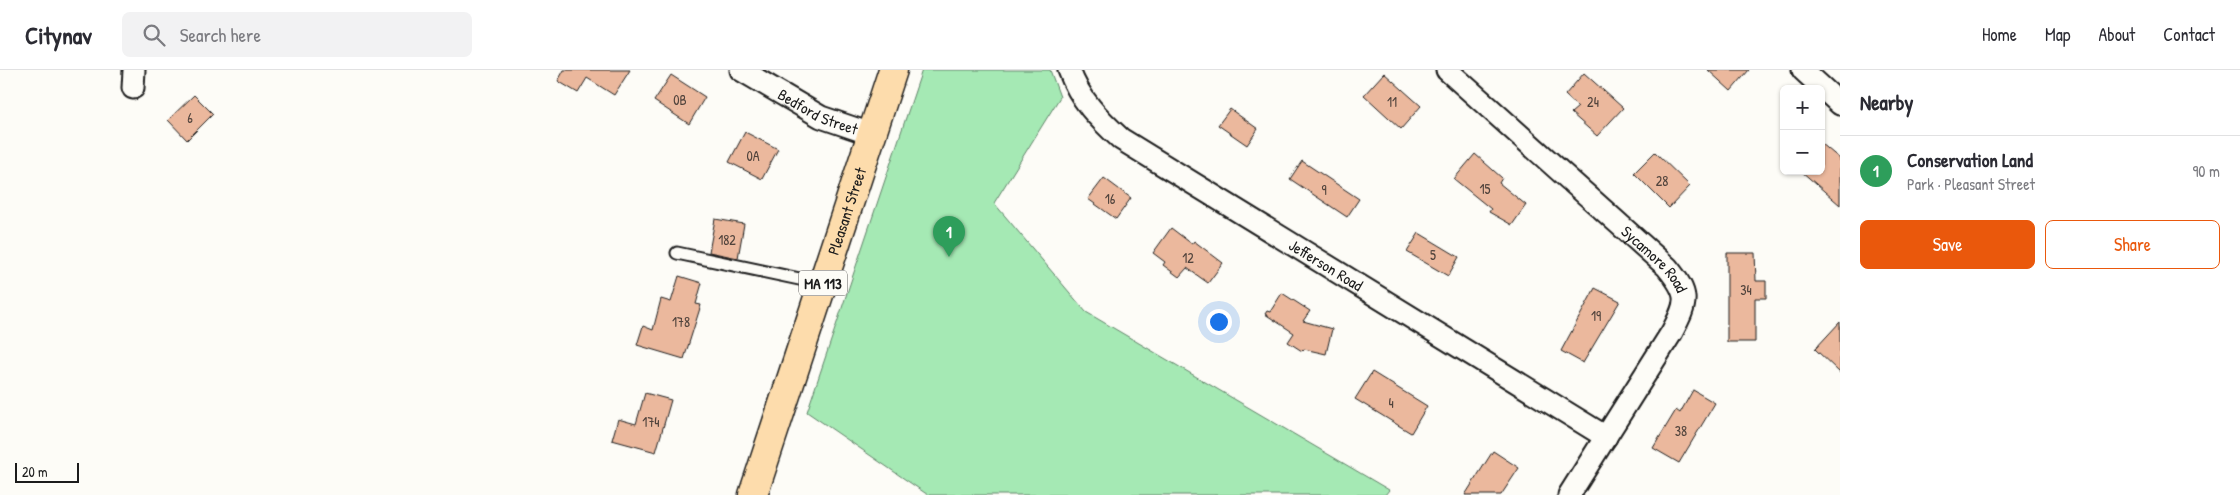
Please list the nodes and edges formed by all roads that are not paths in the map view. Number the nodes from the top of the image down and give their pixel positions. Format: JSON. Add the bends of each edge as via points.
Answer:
{"nodes":[{"id":1,"x":741,"y":70,"type":"edge"},
{"id":2,"x":893,"y":70,"type":"edge"},
{"id":3,"x":1069,"y":70,"type":"edge"},
{"id":4,"x":1447,"y":70,"type":"edge"},
{"id":5,"x":1803,"y":70,"type":"edge"},
{"id":6,"x":1840,"y":104,"type":"edge"},
{"id":7,"x":871,"y":134,"type":"junction"},
{"id":8,"x":677,"y":253,"type":"dead end"},
{"id":9,"x":823,"y":284,"type":"junction"},
{"id":10,"x":1606,"y":437,"type":"junction"},
{"id":11,"x":753,"y":495,"type":"edge"},
{"id":12,"x":1568,"y":495,"type":"edge"}],
"edges":[{"from":1,"to":7,"type":"street","name":"Bedford Street","via":[[821,117]]},
{"from":2,"to":7,"type":"main road","name":"Pleasant Street","number":"MA 113"},
{"from":3,"to":10,"type":"street","name":"Jefferson Road","via":[[1076,89],[1095,115],[1121,139]]},
{"from":4,"to":10,"type":"street","name":"Sycamore Road","via":[[1667,267],[1682,285],[1685,308]]},
{"from":5,"to":6,"type":"street"},
{"from":7,"to":9,"type":"main road","name":"Pleasant Street","number":"MA 113"},
{"from":8,"to":9,"type":"lane"},
{"from":9,"to":11,"type":"main road","name":"Pleasant Street","number":"MA 113"},
{"from":10,"to":12,"type":"street","name":"Sycamore Road"}]}
